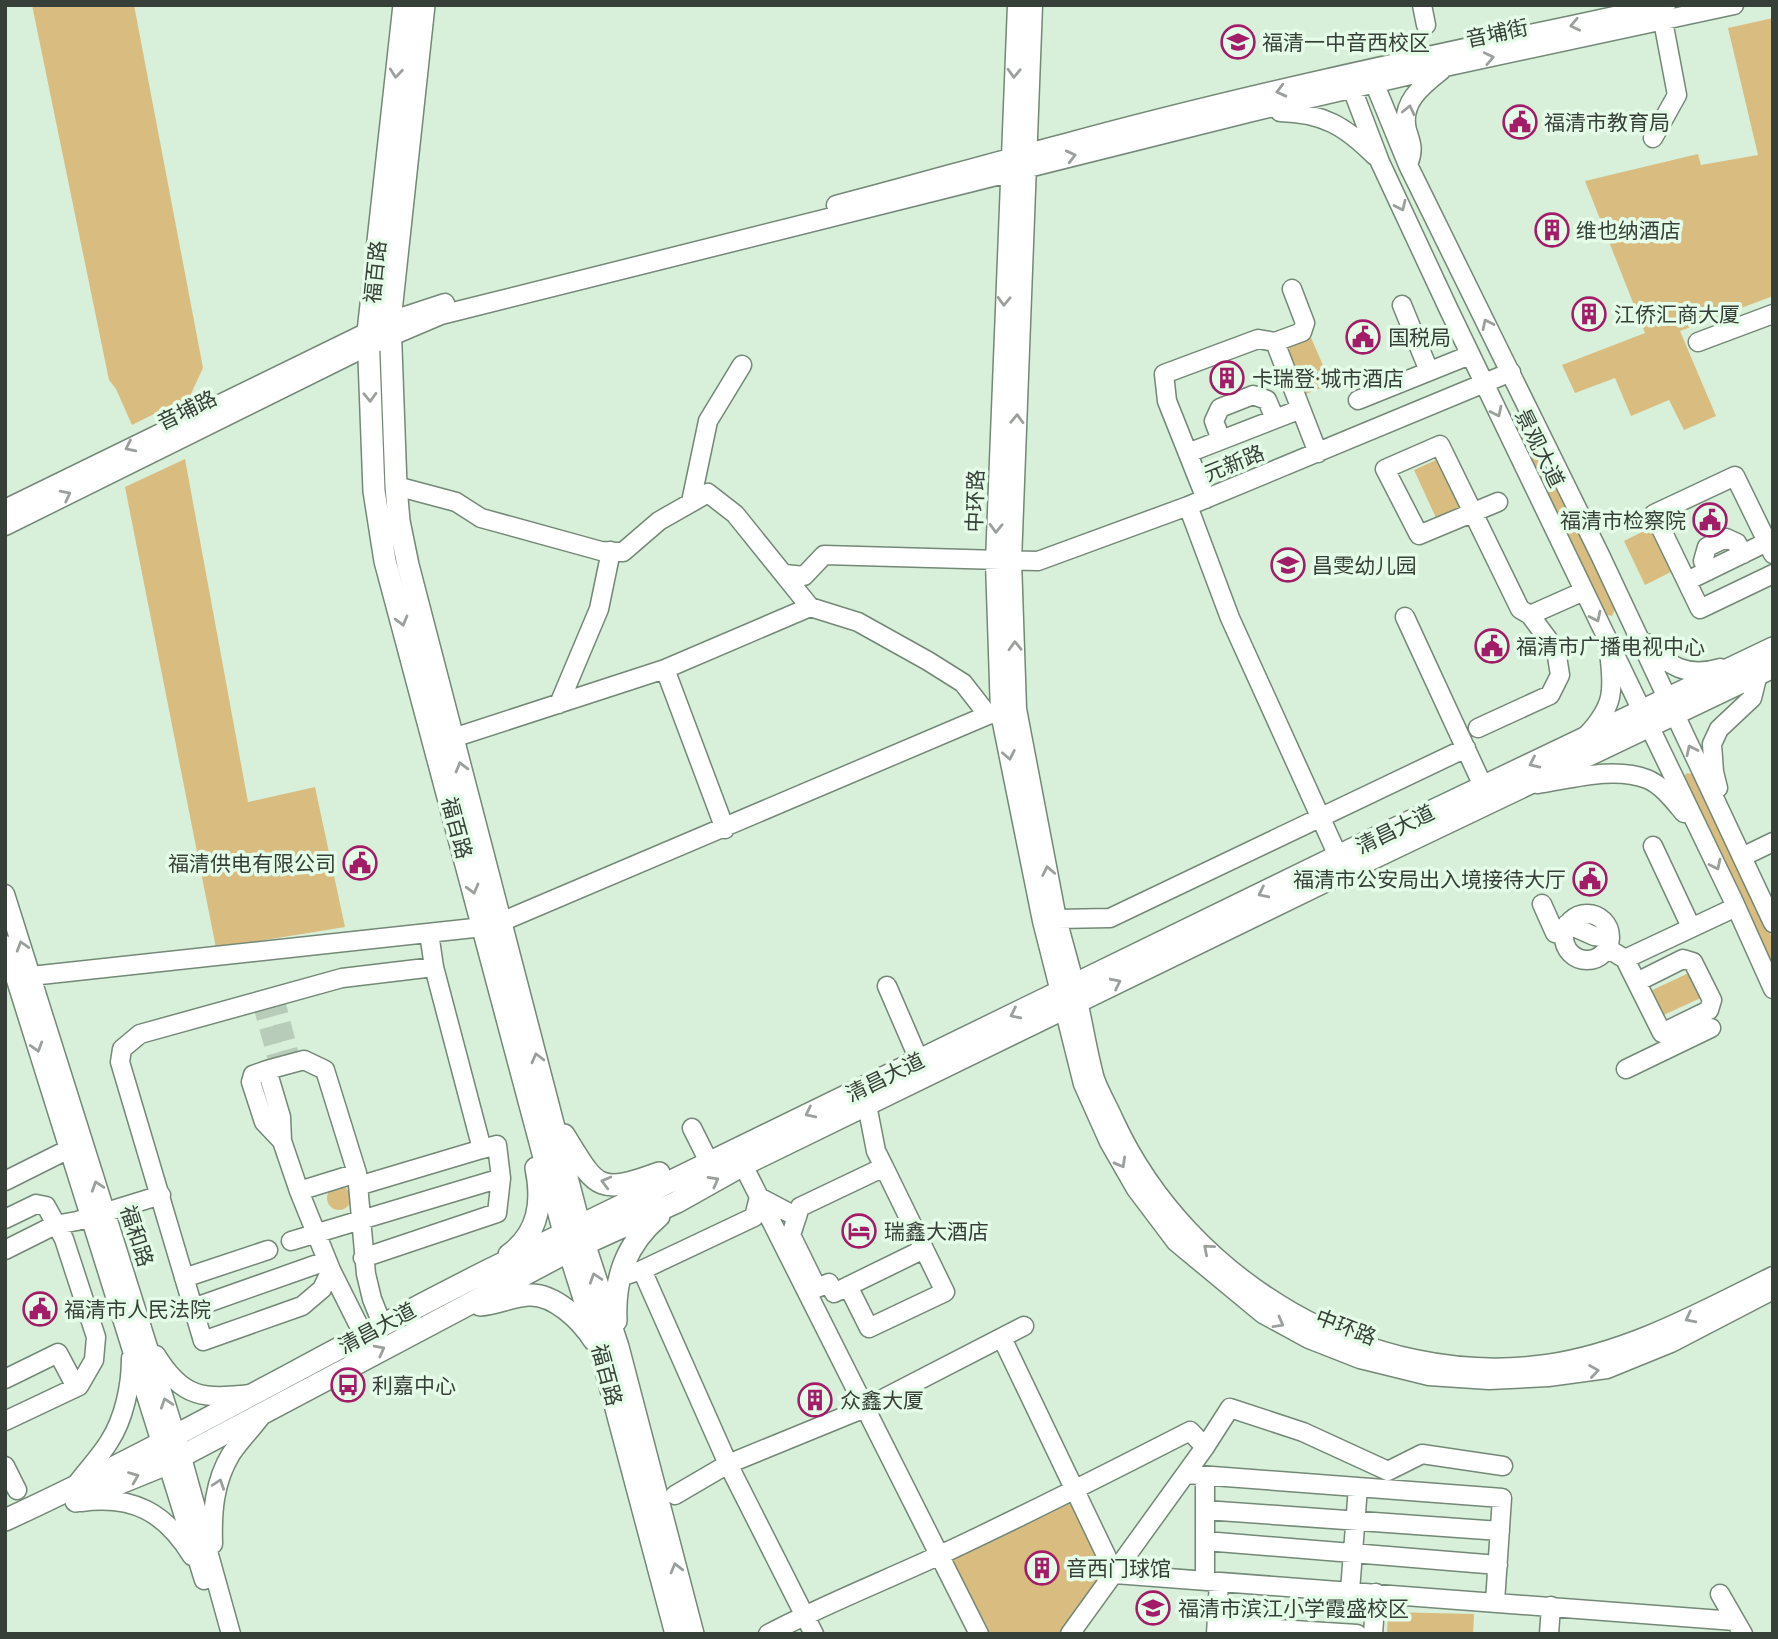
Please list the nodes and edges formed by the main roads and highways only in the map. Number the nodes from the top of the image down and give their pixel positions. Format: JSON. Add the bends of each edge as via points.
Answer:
{"nodes":[{"id":1,"x":404,"y":5,"type":"edge"},
{"id":2,"x":425,"y":5,"type":"edge"},
{"id":3,"x":1773,"y":648,"type":"edge"},
{"id":4,"x":1760,"y":667,"type":"edge"},
{"id":5,"x":1645,"y":719,"type":"junction"},
{"id":6,"x":492,"y":924,"type":"junction"},
{"id":7,"x":1069,"y":996,"type":"junction"},
{"id":8,"x":543,"y":1115,"type":"junction"},
{"id":9,"x":702,"y":1165,"type":"junction"},
{"id":10,"x":677,"y":1202,"type":"junction"},
{"id":11,"x":574,"y":1238,"type":"junction"},
{"id":12,"x":489,"y":1270,"type":"junction"},
{"id":13,"x":467,"y":1305,"type":"junction"},
{"id":14,"x":610,"y":1350,"type":"junction"},
{"id":15,"x":261,"y":1402,"type":"junction"},
{"id":16,"x":71,"y":1496,"type":"junction"},
{"id":17,"x":5,"y":1520,"type":"edge"},
{"id":18,"x":5,"y":1535,"type":"edge"},
{"id":19,"x":676,"y":1634,"type":"edge"},
{"id":20,"x":693,"y":1634,"type":"edge"}],
"edges":[{"from":1,"to":6,"type":"main road","name":"福百路","one_way":true,"via":[[368,339],[374,491],[386,561]]},
{"from":6,"to":2,"type":"main road","name":"福百路","one_way":true,"via":[[453,738],[408,565],[396,486],[390,329]]},
{"from":3,"to":4,"type":"main road","name":"清昌大道"},
{"from":4,"to":5,"type":"main road","name":"清昌大道"},
{"from":7,"to":5,"type":"main road","name":"清昌大道","one_way":true,"via":[[1527,785]]},
{"from":5,"to":7,"type":"main road","name":"清昌大道","one_way":true,"via":[[1483,786]]},
{"from":6,"to":8,"type":"main road","name":"福百路"},
{"from":7,"to":9,"type":"main road","name":"清昌大道","one_way":true,"via":[[919,1060]]},
{"from":10,"to":7,"type":"main road","name":"清昌大道","one_way":true},
{"from":9,"to":8,"type":"main road","one_way":true,"via":[[664,1171],[626,1186],[608,1185],[585,1172]]},
{"from":8,"to":11,"type":"main road","name":"福百路"},
{"from":8,"to":12,"type":"main road","via":[[530,1138],[540,1186],[539,1209],[517,1250]]},
{"from":9,"to":11,"type":"main road","name":"清昌大道"},
{"from":10,"to":11,"type":"main road","name":"清昌大道"},
{"from":10,"to":14,"type":"main road","via":[[639,1235],[620,1273]]},
{"from":11,"to":12,"type":"main road","name":"清昌大道"},
{"from":11,"to":13,"type":"main road","name":"清昌大道"},
{"from":11,"to":14,"type":"main road","name":"福百路"},
{"from":12,"to":15,"type":"main road","name":"清昌大道","via":[[363,1334]]},
{"from":13,"to":14,"type":"main road","via":[[529,1295],[547,1298]]},
{"from":15,"to":13,"type":"main road","name":"清昌大道","one_way":true},
{"from":14,"to":19,"type":"main road","name":"福百路"},
{"from":20,"to":14,"type":"main road","name":"福百路","one_way":true},
{"from":15,"to":16,"type":"main road","name":"清昌大道"},
{"from":16,"to":17,"type":"main road","name":"清昌大道"},
{"from":16,"to":18,"type":"main road","name":"清昌大道"}]}
